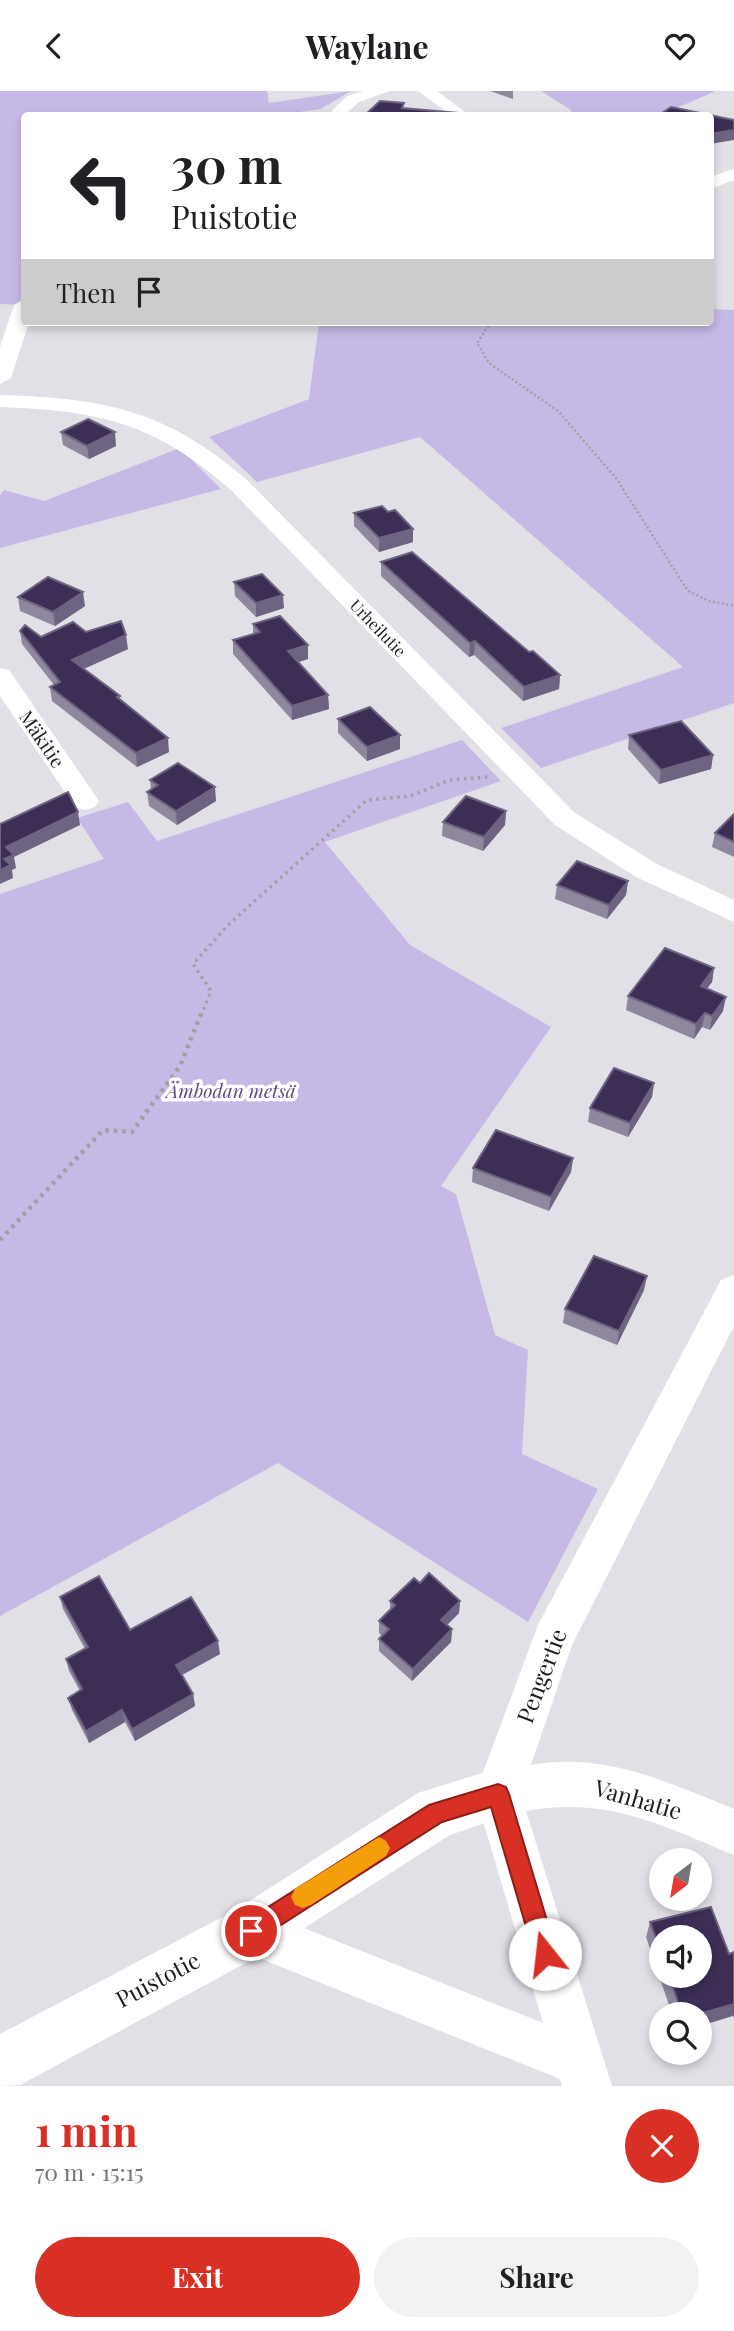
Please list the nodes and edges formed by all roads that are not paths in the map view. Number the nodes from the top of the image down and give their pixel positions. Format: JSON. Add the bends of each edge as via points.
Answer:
{"nodes":[{"id":1,"x":382,"y":91,"type":"edge"},
{"id":2,"x":426,"y":91,"type":"edge"},
{"id":3,"x":339,"y":112,"type":"edge"},
{"id":4,"x":457,"y":112,"type":"edge"},
{"id":5,"x":734,"y":174,"type":"edge"},
{"id":6,"x":714,"y":182,"type":"edge"},
{"id":7,"x":21,"y":314,"type":"edge"},
{"id":8,"x":0,"y":378,"type":"edge"},
{"id":9,"x":0,"y":401,"type":"edge"},
{"id":10,"x":0,"y":676,"type":"edge"},
{"id":11,"x":85,"y":801,"type":"dead end"},
{"id":12,"x":734,"y":912,"type":"edge"},
{"id":13,"x":734,"y":1290,"type":"edge"},
{"id":14,"x":498,"y":1794,"type":"junction"},
{"id":15,"x":734,"y":1832,"type":"edge"},
{"id":16,"x":251,"y":1931,"type":"junction"},
{"id":17,"x":0,"y":2065,"type":"edge"},
{"id":18,"x":582,"y":2073,"type":"edge"}],
"edges":[{"from":1,"to":3,"type":"street","via":[[354,99]]},
{"from":2,"to":4,"type":"street"},
{"from":5,"to":6,"type":"street"},
{"from":7,"to":8,"type":"street"},
{"from":9,"to":12,"type":"street","name":"Urheilutie","via":[[74,404],[111,411],[144,420],[192,444],[239,485],[565,819],[651,874]]},
{"from":10,"to":11,"type":"street","name":"Mäkitie"},
{"from":13,"to":14,"type":"street","name":"Pengertie","via":[[553,1639]]},
{"from":14,"to":15,"type":"street","name":"Vanhatie","via":[[551,1784],[600,1785],[657,1801]]},
{"from":14,"to":16,"type":"street","name":"Puistotie","via":[[437,1812]]},
{"from":14,"to":18,"type":"street"},
{"from":16,"to":17,"type":"street","name":"Puistotie"},
{"from":16,"to":18,"type":"street"}]}
